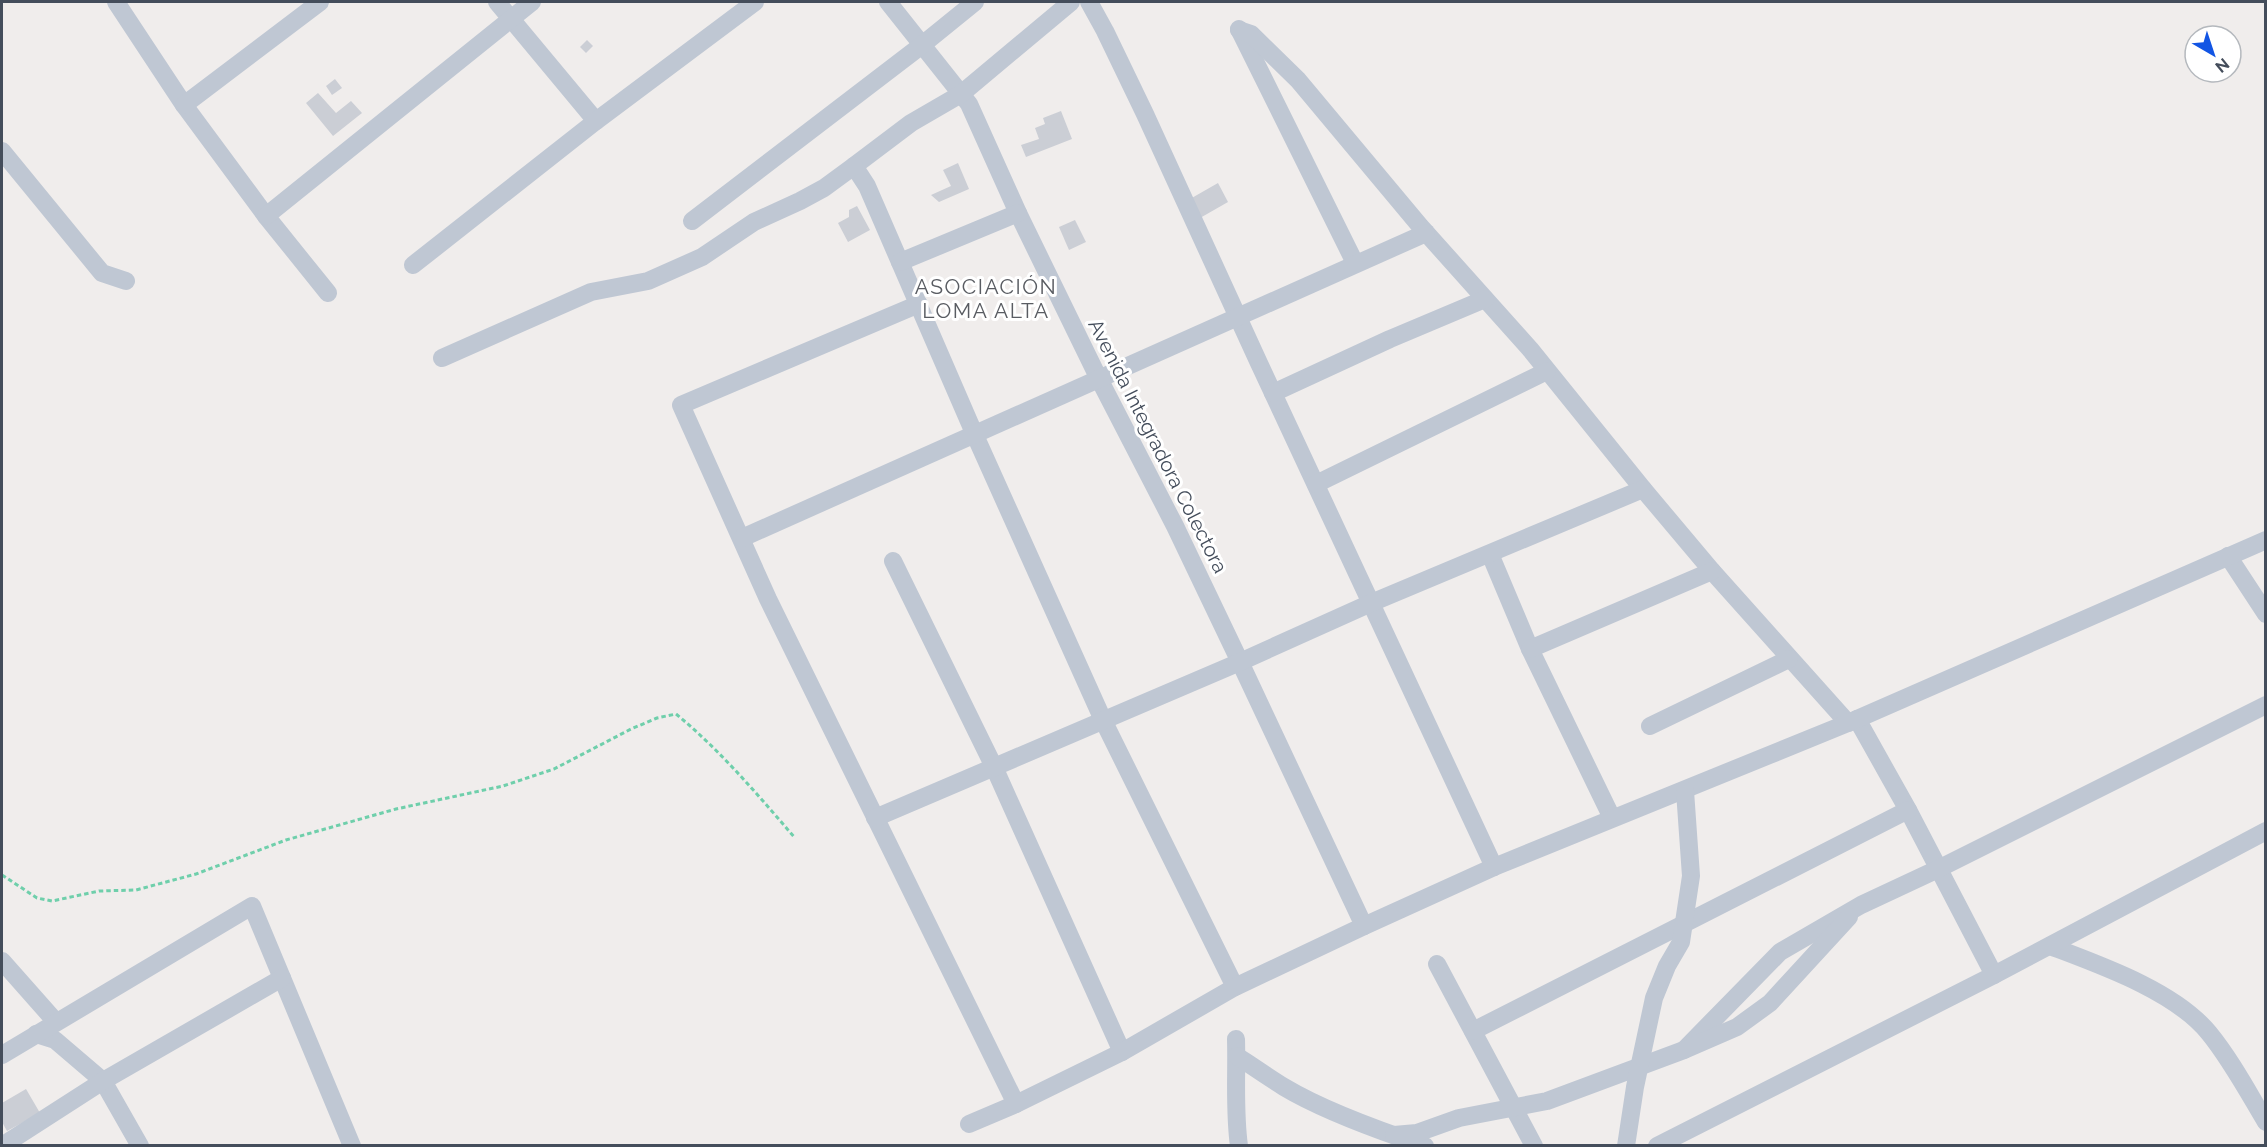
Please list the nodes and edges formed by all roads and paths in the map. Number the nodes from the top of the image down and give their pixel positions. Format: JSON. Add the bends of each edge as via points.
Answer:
{"nodes":[{"id":1,"x":116,"y":2,"type":"edge"},
{"id":2,"x":320,"y":2,"type":"edge"},
{"id":3,"x":497,"y":2,"type":"edge"},
{"id":4,"x":532,"y":2,"type":"edge"},
{"id":5,"x":755,"y":2,"type":"edge"},
{"id":6,"x":888,"y":2,"type":"edge"},
{"id":7,"x":975,"y":2,"type":"edge"},
{"id":8,"x":1071,"y":2,"type":"edge"},
{"id":9,"x":1089,"y":2,"type":"edge"},
{"id":10,"x":510,"y":19,"type":"junction"},
{"id":11,"x":922,"y":45,"type":"junction"},
{"id":12,"x":961,"y":94,"type":"junction"},
{"id":13,"x":184,"y":105,"type":"junction"},
{"id":14,"x":596,"y":121,"type":"junction"},
{"id":15,"x":2,"y":151,"type":"edge"},
{"id":16,"x":854,"y":166,"type":"junction"},
{"id":17,"x":1018,"y":213,"type":"junction"},
{"id":18,"x":266,"y":216,"type":"junction"},
{"id":19,"x":692,"y":221,"type":"dead end"},
{"id":20,"x":1426,"y":233,"type":"junction"},
{"id":21,"x":900,"y":262,"type":"junction"},
{"id":22,"x":1355,"y":263,"type":"junction"},
{"id":23,"x":413,"y":265,"type":"dead end"},
{"id":24,"x":126,"y":281,"type":"dead end"},
{"id":25,"x":328,"y":293,"type":"dead end"},
{"id":26,"x":1485,"y":299,"type":"junction"},
{"id":27,"x":919,"y":304,"type":"junction"},
{"id":28,"x":1238,"y":316,"type":"junction"},
{"id":29,"x":442,"y":358,"type":"dead end"},
{"id":30,"x":1548,"y":371,"type":"junction"},
{"id":31,"x":1098,"y":378,"type":"junction"},
{"id":32,"x":1273,"y":393,"type":"junction"},
{"id":33,"x":974,"y":433,"type":"junction"},
{"id":34,"x":1316,"y":484,"type":"junction"},
{"id":35,"x":1643,"y":489,"type":"junction"},
{"id":36,"x":742,"y":538,"type":"junction"},
{"id":37,"x":2265,"y":540,"type":"edge"},
{"id":38,"x":1490,"y":554,"type":"junction"},
{"id":39,"x":2228,"y":556,"type":"junction"},
{"id":40,"x":892,"y":561,"type":"dead end"},
{"id":41,"x":1713,"y":571,"type":"junction"},
{"id":42,"x":1371,"y":603,"type":"junction"},
{"id":43,"x":2265,"y":614,"type":"edge"},
{"id":44,"x":1530,"y":649,"type":"junction"},
{"id":45,"x":1789,"y":660,"type":"junction"},
{"id":46,"x":1240,"y":662,"type":"junction"},
{"id":47,"x":2265,"y":705,"type":"edge"},
{"id":48,"x":1103,"y":720,"type":"junction"},
{"id":49,"x":1853,"y":721,"type":"junction"},
{"id":50,"x":1650,"y":726,"type":"dead end"},
{"id":51,"x":994,"y":767,"type":"junction"},
{"id":52,"x":1684,"y":791,"type":"junction"},
{"id":53,"x":1908,"y":810,"type":"junction"},
{"id":54,"x":876,"y":818,"type":"junction"},
{"id":55,"x":1612,"y":818,"type":"junction"},
{"id":56,"x":2265,"y":831,"type":"edge"},
{"id":57,"x":795,"y":838,"type":"dead end"},
{"id":58,"x":1494,"y":867,"type":"junction"},
{"id":59,"x":1938,"y":869,"type":"junction"},
{"id":60,"x":2,"y":875,"type":"edge"},
{"id":61,"x":1861,"y":905,"type":"junction"},
{"id":62,"x":1684,"y":924,"type":"junction"},
{"id":63,"x":1364,"y":926,"type":"junction"},
{"id":64,"x":2050,"y":946,"type":"junction"},
{"id":65,"x":2,"y":961,"type":"edge"},
{"id":66,"x":1437,"y":964,"type":"dead end"},
{"id":67,"x":1994,"y":975,"type":"junction"},
{"id":68,"x":282,"y":978,"type":"junction"},
{"id":69,"x":1235,"y":987,"type":"junction"},
{"id":70,"x":56,"y":1022,"type":"junction"},
{"id":71,"x":1473,"y":1031,"type":"junction"},
{"id":72,"x":36,"y":1034,"type":"junction"},
{"id":73,"x":1684,"y":1050,"type":"junction"},
{"id":74,"x":1122,"y":1052,"type":"junction"},
{"id":75,"x":2,"y":1055,"type":"edge"},
{"id":76,"x":1640,"y":1066,"type":"junction"},
{"id":77,"x":103,"y":1081,"type":"junction"},
{"id":78,"x":1016,"y":1104,"type":"junction"},
{"id":79,"x":1514,"y":1108,"type":"junction"},
{"id":80,"x":2265,"y":1122,"type":"edge"},
{"id":81,"x":969,"y":1124,"type":"dead end"},
{"id":82,"x":1394,"y":1136,"type":"junction"},
{"id":83,"x":2,"y":1146,"type":"edge"},
{"id":84,"x":140,"y":1146,"type":"edge"},
{"id":85,"x":352,"y":1146,"type":"edge"},
{"id":86,"x":1239,"y":1146,"type":"edge"},
{"id":87,"x":1425,"y":1146,"type":"edge"},
{"id":88,"x":1534,"y":1146,"type":"edge"},
{"id":89,"x":1626,"y":1146,"type":"edge"},
{"id":90,"x":1657,"y":1146,"type":"edge"}],
"edges":[{"from":1,"to":13,"type":"street"},
{"from":2,"to":13,"type":"street"},
{"from":3,"to":10,"type":"street"},
{"from":4,"to":10,"type":"street"},
{"from":5,"to":14,"type":"street"},
{"from":6,"to":11,"type":"street","name":"Avenida Integradora Colectora"},
{"from":7,"to":11,"type":"street"},
{"from":8,"to":12,"type":"street"},
{"from":9,"to":28,"type":"street"},
{"from":10,"to":14,"type":"street"},
{"from":10,"to":18,"type":"street"},
{"from":11,"to":12,"type":"street","name":"Avenida Integradora Colectora"},
{"from":11,"to":19,"type":"street"},
{"from":12,"to":16,"type":"street","via":[[912,123]]},
{"from":12,"to":17,"type":"street","name":"Avenida Integradora Colectora"},
{"from":13,"to":18,"type":"street"},
{"from":14,"to":23,"type":"street"},
{"from":15,"to":24,"type":"street","via":[[102,273]]},
{"from":16,"to":21,"type":"street","via":[[867,186]]},
{"from":16,"to":29,"type":"street","via":[[824,188],[754,222],[702,257],[648,281],[591,292]]},
{"from":17,"to":21,"type":"street"},
{"from":17,"to":31,"type":"street","name":"Avenida Integradora Colectora"},
{"from":18,"to":25,"type":"street"},
{"from":20,"to":22,"type":"street"},
{"from":20,"to":22,"type":"street","via":[[1298,80],[1251,34],[1238,28]]},
{"from":20,"to":26,"type":"street"},
{"from":21,"to":27,"type":"street"},
{"from":22,"to":28,"type":"street"},
{"from":26,"to":30,"type":"street"},
{"from":26,"to":32,"type":"street"},
{"from":27,"to":33,"type":"street"},
{"from":27,"to":36,"type":"street","via":[[681,405]]},
{"from":28,"to":31,"type":"street"},
{"from":28,"to":32,"type":"street"},
{"from":30,"to":34,"type":"street"},
{"from":30,"to":35,"type":"street"},
{"from":31,"to":33,"type":"street"},
{"from":31,"to":46,"type":"street","name":"Avenida Integradora Colectora"},
{"from":32,"to":34,"type":"street"},
{"from":33,"to":36,"type":"street"},
{"from":33,"to":48,"type":"street"},
{"from":34,"to":42,"type":"street"},
{"from":35,"to":38,"type":"street"},
{"from":35,"to":41,"type":"street"},
{"from":36,"to":54,"type":"street"},
{"from":37,"to":39,"type":"street"},
{"from":38,"to":42,"type":"street"},
{"from":38,"to":44,"type":"street"},
{"from":39,"to":43,"type":"street"},
{"from":39,"to":49,"type":"street"},
{"from":40,"to":51,"type":"street"},
{"from":41,"to":44,"type":"street"},
{"from":41,"to":45,"type":"street"},
{"from":42,"to":46,"type":"street"},
{"from":42,"to":58,"type":"street"},
{"from":44,"to":55,"type":"street"},
{"from":45,"to":49,"type":"street"},
{"from":45,"to":50,"type":"street"},
{"from":46,"to":48,"type":"street"},
{"from":46,"to":63,"type":"street","name":"Avenida Integradora Colectora"},
{"from":47,"to":59,"type":"street"},
{"from":48,"to":51,"type":"street"},
{"from":48,"to":69,"type":"street"},
{"from":49,"to":52,"type":"street"},
{"from":49,"to":53,"type":"street"},
{"from":51,"to":54,"type":"street"},
{"from":51,"to":74,"type":"street"},
{"from":52,"to":55,"type":"street"},
{"from":52,"to":62,"type":"street","via":[[1691,876]]},
{"from":53,"to":59,"type":"street"},
{"from":53,"to":62,"type":"street"},
{"from":54,"to":78,"type":"street"},
{"from":55,"to":58,"type":"street"},
{"from":56,"to":64,"type":"street"},
{"from":57,"to":60,"type":"path","via":[[752,788],[676,714],[648,721],[554,769],[503,786],[396,809],[286,840],[196,874],[136,890],[99,891],[52,901],[37,898]]},
{"from":58,"to":63,"type":"street"},
{"from":59,"to":61,"type":"street"},
{"from":59,"to":67,"type":"street"},
{"from":61,"to":73,"type":"street","via":[[1780,952]]},
{"from":61,"to":73,"type":"street","via":[[1770,1003],[1737,1027]]},
{"from":62,"to":71,"type":"street"},
{"from":62,"to":76,"type":"street","via":[[1681,942],[1654,998]]},
{"from":63,"to":69,"type":"street"},
{"from":64,"to":67,"type":"street"},
{"from":64,"to":80,"type":"street","via":[[2103,966],[2184,1010],[2208,1032]]},
{"from":65,"to":70,"type":"street"},
{"from":66,"to":71,"type":"street"},
{"from":67,"to":90,"type":"street"},
{"from":68,"to":70,"type":"street","via":[[252,906]]},
{"from":68,"to":77,"type":"street"},
{"from":68,"to":85,"type":"street"},
{"from":69,"to":74,"type":"street"},
{"from":70,"to":72,"type":"street"},
{"from":71,"to":79,"type":"street"},
{"from":72,"to":75,"type":"street"},
{"from":72,"to":77,"type":"street","via":[[54,1040]]},
{"from":73,"to":76,"type":"street"},
{"from":74,"to":78,"type":"street"},
{"from":76,"to":79,"type":"street","via":[[1547,1101]]},
{"from":76,"to":89,"type":"street"},
{"from":77,"to":83,"type":"street"},
{"from":77,"to":84,"type":"street"},
{"from":78,"to":81,"type":"street"},
{"from":79,"to":82,"type":"street"},
{"from":79,"to":88,"type":"street"},
{"from":82,"to":86,"type":"street","via":[[1285,1088],[1237,1048],[1235,1119]]},
{"from":82,"to":87,"type":"street"}]}
